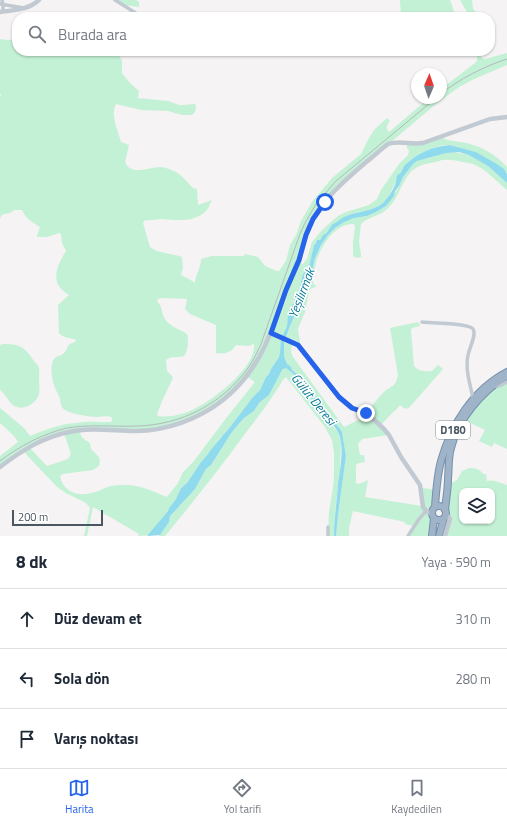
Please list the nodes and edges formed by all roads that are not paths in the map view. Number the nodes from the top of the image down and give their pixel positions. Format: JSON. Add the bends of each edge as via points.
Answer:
{"nodes":[{"id":1,"x":40,"y":0,"type":"edge"},
{"id":2,"x":115,"y":0,"type":"edge"},
{"id":3,"x":2,"y":3,"type":"edge"},
{"id":4,"x":25,"y":8,"type":"junction"},
{"id":5,"x":2,"y":12,"type":"edge"},
{"id":6,"x":134,"y":12,"type":"edge"},
{"id":7,"x":507,"y":117,"type":"edge"},
{"id":8,"x":422,"y":322,"type":"dead end"},
{"id":9,"x":272,"y":334,"type":"junction"},
{"id":10,"x":507,"y":372,"type":"edge"},
{"id":11,"x":507,"y":376,"type":"edge"},
{"id":12,"x":507,"y":382,"type":"edge"},
{"id":13,"x":492,"y":386,"type":"junction"},
{"id":14,"x":473,"y":398,"type":"junction"},
{"id":15,"x":0,"y":467,"type":"edge"},
{"id":16,"x":432,"y":513,"type":"junction"},
{"id":17,"x":445,"y":514,"type":"junction"},
{"id":18,"x":328,"y":527,"type":"dead end"},
{"id":19,"x":328,"y":536,"type":"edge"},
{"id":20,"x":408,"y":536,"type":"edge"},
{"id":21,"x":432,"y":536,"type":"edge"},
{"id":22,"x":439,"y":536,"type":"edge"},
{"id":23,"x":445,"y":536,"type":"edge"}],
"edges":[{"from":1,"to":4,"type":"street"},
{"from":2,"to":6,"type":"street"},
{"from":3,"to":4,"type":"street"},
{"from":3,"to":5,"type":"street"},
{"from":4,"to":5,"type":"street"},
{"from":7,"to":9,"type":"street","via":[[490,119],[423,143],[388,144],[340,185],[320,208],[310,226]]},
{"from":8,"to":14,"type":"street","via":[[449,323],[473,328],[467,370]]},
{"from":9,"to":15,"type":"street","via":[[243,380],[222,401],[198,416],[172,426],[149,430],[86,430],[56,435],[33,444]]},
{"from":9,"to":16,"type":"street","via":[[298,345],[343,401],[378,422],[420,485],[422,506]]},
{"from":10,"to":14,"type":"highway","number":"D180","via":[[492,380]]},
{"from":11,"to":13,"type":"highway","number":"D180"},
{"from":12,"to":13,"type":"street"},
{"from":13,"to":17,"type":"highway","number":"D180","via":[[476,402],[454,438]]},
{"from":14,"to":16,"type":"highway","number":"D180","via":[[446,446]]},
{"from":16,"to":17,"type":"highway","via":[[439,520]]},
{"from":16,"to":17,"type":"highway","via":[[440,506]]},
{"from":16,"to":20,"type":"street","via":[[419,519]]},
{"from":16,"to":21,"type":"highway","number":"D180"},
{"from":17,"to":22,"type":"highway","number":"D180"},
{"from":17,"to":23,"type":"street","via":[[450,519]]},
{"from":18,"to":19,"type":"street"}]}
